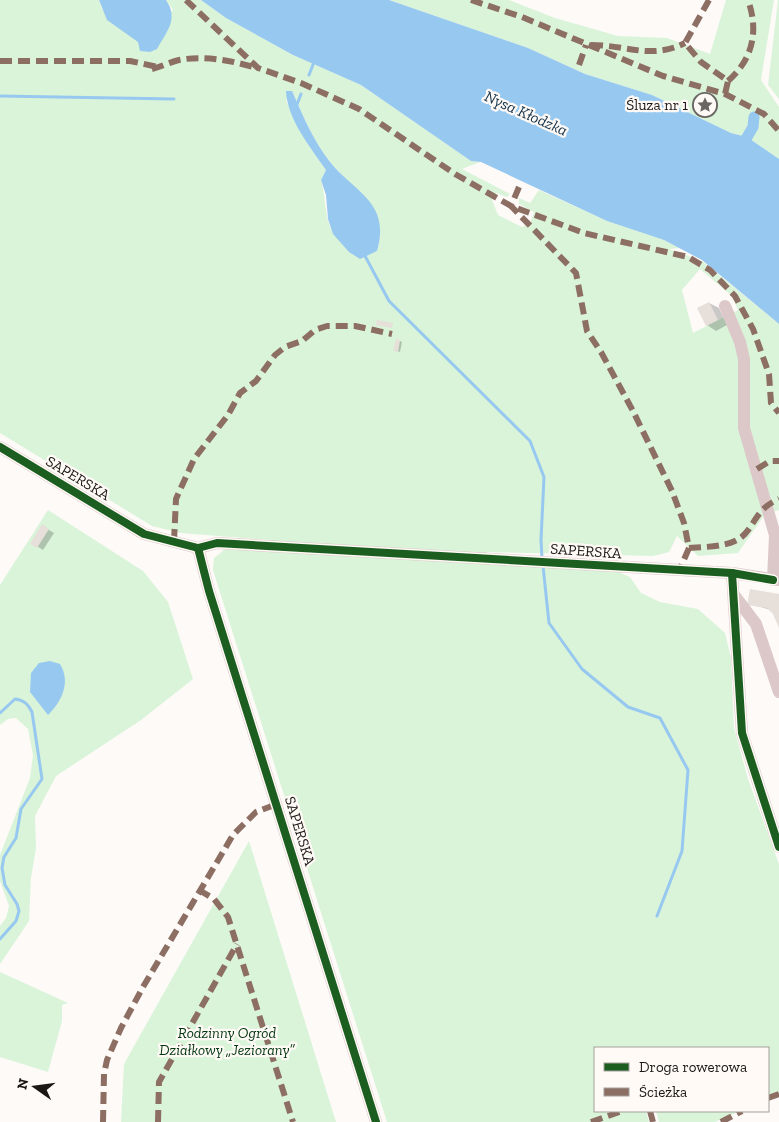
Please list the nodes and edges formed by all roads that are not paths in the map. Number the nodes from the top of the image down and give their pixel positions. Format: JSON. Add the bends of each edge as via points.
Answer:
{"nodes":[{"id":1,"x":725,"y":306,"type":"dead end"},
{"id":2,"x":0,"y":447,"type":"edge"},
{"id":3,"x":198,"y":548,"type":"junction"},
{"id":4,"x":732,"y":573,"type":"junction"},
{"id":5,"x":776,"y":580,"type":"edge"},
{"id":6,"x":734,"y":595,"type":"junction"},
{"id":7,"x":779,"y":692,"type":"edge"},
{"id":8,"x":779,"y":847,"type":"edge"},
{"id":9,"x":376,"y":1122,"type":"edge"}],
"edges":[{"from":1,"to":5,"type":"street","via":[[744,359],[744,428],[775,536]]},
{"from":2,"to":3,"type":"street","name":"SAPERSKA","via":[[144,534]]},
{"from":3,"to":4,"type":"street","name":"SAPERSKA","via":[[217,543]]},
{"from":3,"to":9,"type":"street","name":"SAPERSKA"},
{"from":4,"to":5,"type":"street","name":"SAPERSKA"},
{"from":4,"to":6,"type":"street"},
{"from":6,"to":7,"type":"street","via":[[756,624]]},
{"from":6,"to":8,"type":"street","via":[[742,734]]}]}
